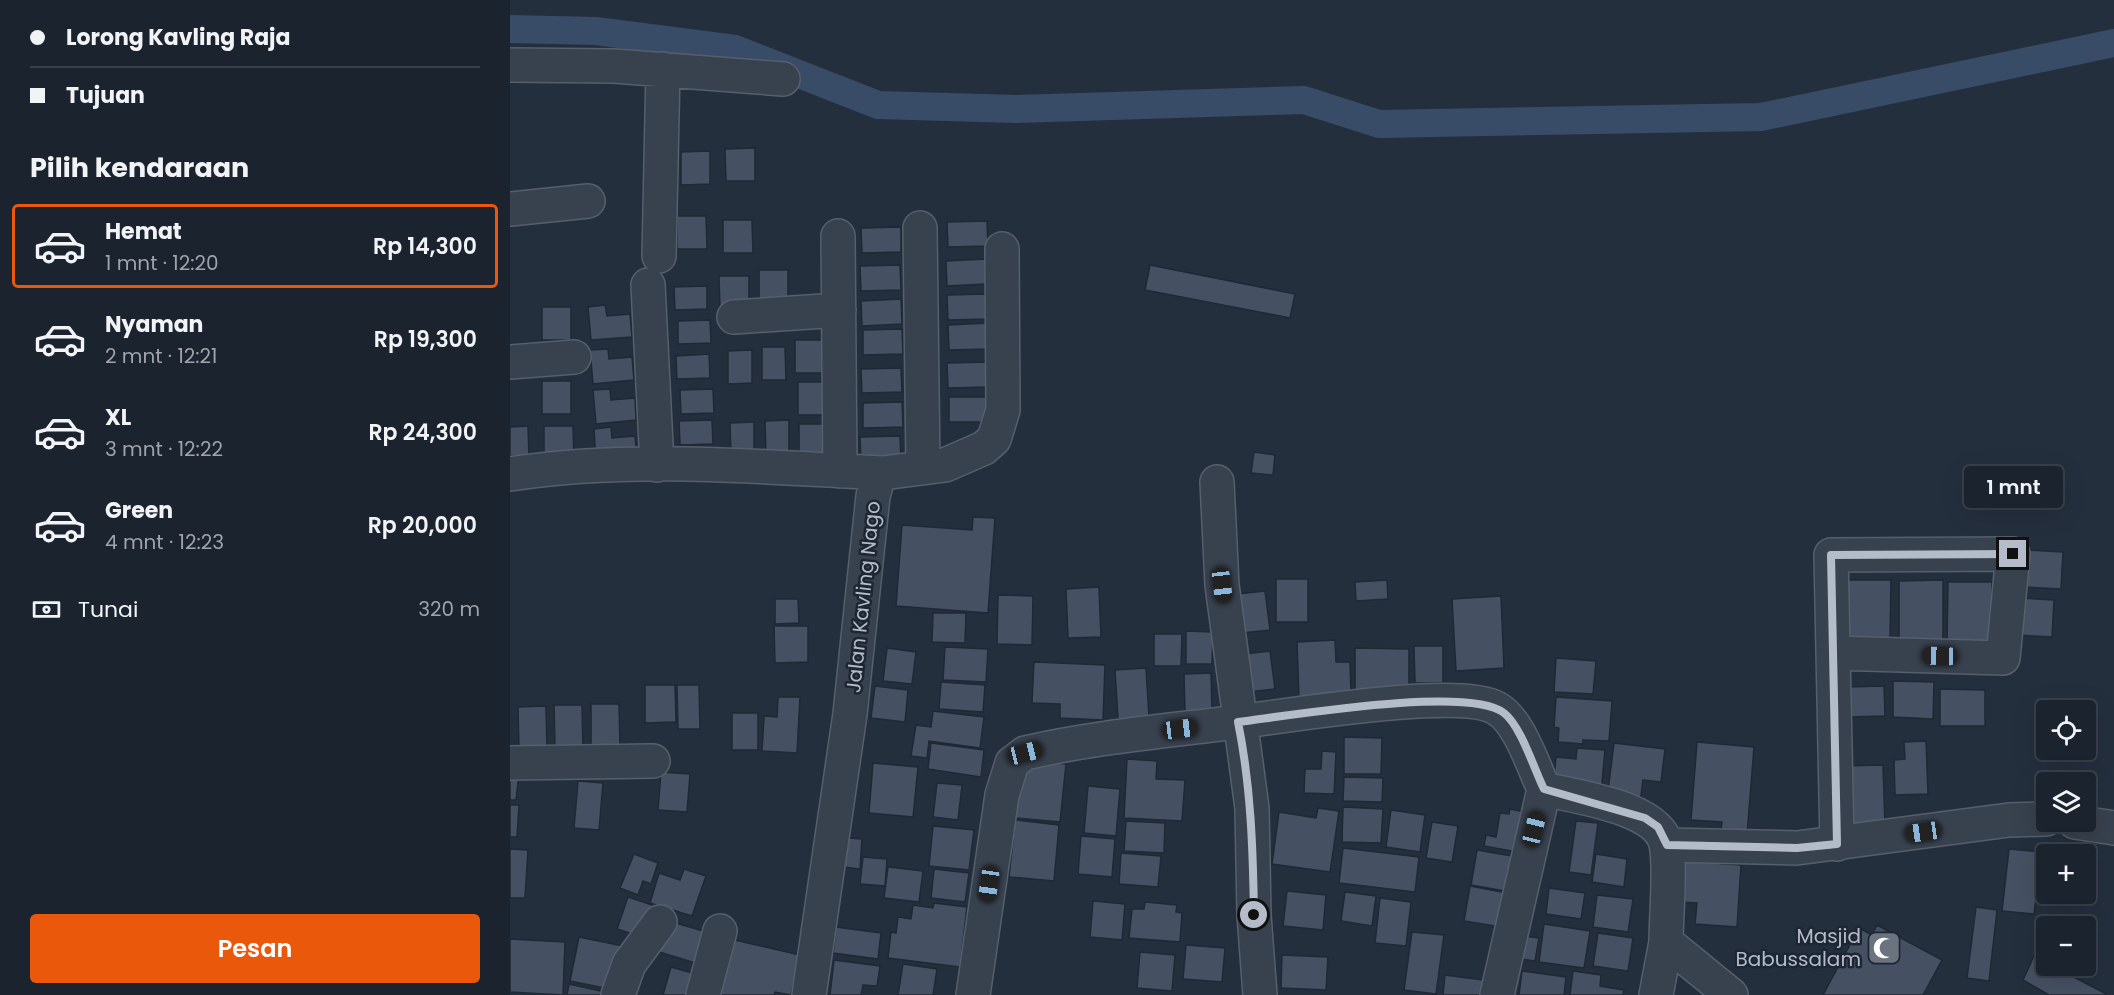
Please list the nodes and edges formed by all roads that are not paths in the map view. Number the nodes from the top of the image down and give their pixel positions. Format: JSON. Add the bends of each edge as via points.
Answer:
{"nodes":[{"id":1,"x":510,"y":65,"type":"edge"},
{"id":2,"x":663,"y":69,"type":"junction"},
{"id":3,"x":783,"y":79,"type":"dead end"},
{"id":4,"x":588,"y":201,"type":"dead end"},
{"id":5,"x":510,"y":209,"type":"edge"},
{"id":6,"x":920,"y":228,"type":"dead end"},
{"id":7,"x":838,"y":236,"type":"dead end"},
{"id":8,"x":1002,"y":249,"type":"dead end"},
{"id":9,"x":839,"y":310,"type":"junction"},
{"id":10,"x":734,"y":317,"type":"dead end"},
{"id":11,"x":574,"y":357,"type":"dead end"},
{"id":12,"x":510,"y":362,"type":"edge"},
{"id":13,"x":657,"y":465,"type":"junction"},
{"id":14,"x":923,"y":467,"type":"junction"},
{"id":15,"x":840,"y":471,"type":"junction"},
{"id":16,"x":883,"y":473,"type":"junction"},
{"id":17,"x":510,"y":474,"type":"edge"},
{"id":18,"x":1217,"y":482,"type":"dead end"},
{"id":19,"x":1833,"y":653,"type":"junction"},
{"id":20,"x":1238,"y":722,"type":"junction"},
{"id":21,"x":653,"y":761,"type":"dead end"},
{"id":22,"x":510,"y":762,"type":"edge"},
{"id":23,"x":1544,"y":789,"type":"junction"},
{"id":24,"x":2036,"y":819,"type":"edge"},
{"id":25,"x":2096,"y":825,"type":"edge"},
{"id":26,"x":2114,"y":828,"type":"edge"},
{"id":27,"x":1837,"y":844,"type":"junction"},
{"id":28,"x":1667,"y":845,"type":"junction"},
{"id":29,"x":660,"y":922,"type":"dead end"},
{"id":30,"x":720,"y":931,"type":"dead end"},
{"id":31,"x":1665,"y":942,"type":"junction"},
{"id":32,"x":618,"y":995,"type":"edge"},
{"id":33,"x":703,"y":995,"type":"edge"},
{"id":34,"x":809,"y":995,"type":"edge"},
{"id":35,"x":973,"y":995,"type":"edge"},
{"id":36,"x":1260,"y":995,"type":"edge"},
{"id":37,"x":1497,"y":995,"type":"edge"},
{"id":38,"x":1656,"y":995,"type":"edge"},
{"id":39,"x":1731,"y":995,"type":"edge"}],
"edges":[{"from":1,"to":2,"type":"street"},
{"from":2,"to":3,"type":"street"},
{"from":2,"to":13,"type":"street","via":[[653,271]]},
{"from":4,"to":5,"type":"street"},
{"from":6,"to":14,"type":"street"},
{"from":7,"to":9,"type":"street"},
{"from":8,"to":14,"type":"street","name":"Jalan Kavling Nago","via":[[1003,410],[999,428],[984,448],[945,465]]},
{"from":9,"to":10,"type":"street"},
{"from":9,"to":15,"type":"street"},
{"from":11,"to":12,"type":"street"},
{"from":13,"to":15,"type":"street"},
{"from":13,"to":17,"type":"street","via":[[542,469]]},
{"from":14,"to":16,"type":"street","name":"Jalan Kavling Nago"},
{"from":15,"to":16,"type":"street"},
{"from":16,"to":34,"type":"street","name":"Jalan Kavling Nago","via":[[873,496],[850,714]]},
{"from":18,"to":20,"type":"street","via":[[1222,585]]},
{"from":19,"to":19,"type":"street","via":[[1831,555],[2013,554],[2003,658]]},
{"from":19,"to":27,"type":"street"},
{"from":20,"to":23,"type":"street","via":[[1355,706],[1459,701],[1488,704],[1506,714],[1513,724]]},
{"from":20,"to":35,"type":"street","via":[[1042,749],[1025,753],[1012,763],[1002,795]]},
{"from":20,"to":36,"type":"street","via":[[1252,808]]},
{"from":21,"to":22,"type":"street"},
{"from":23,"to":28,"type":"street","via":[[1645,818],[1658,827]]},
{"from":23,"to":37,"type":"street"},
{"from":24,"to":27,"type":"street"},
{"from":25,"to":26,"type":"street"},
{"from":27,"to":28,"type":"street","via":[[1797,848]]},
{"from":28,"to":31,"type":"street"},
{"from":29,"to":32,"type":"street","via":[[629,964]]},
{"from":30,"to":33,"type":"street"},
{"from":31,"to":38,"type":"street"},
{"from":31,"to":39,"type":"street"}]}
